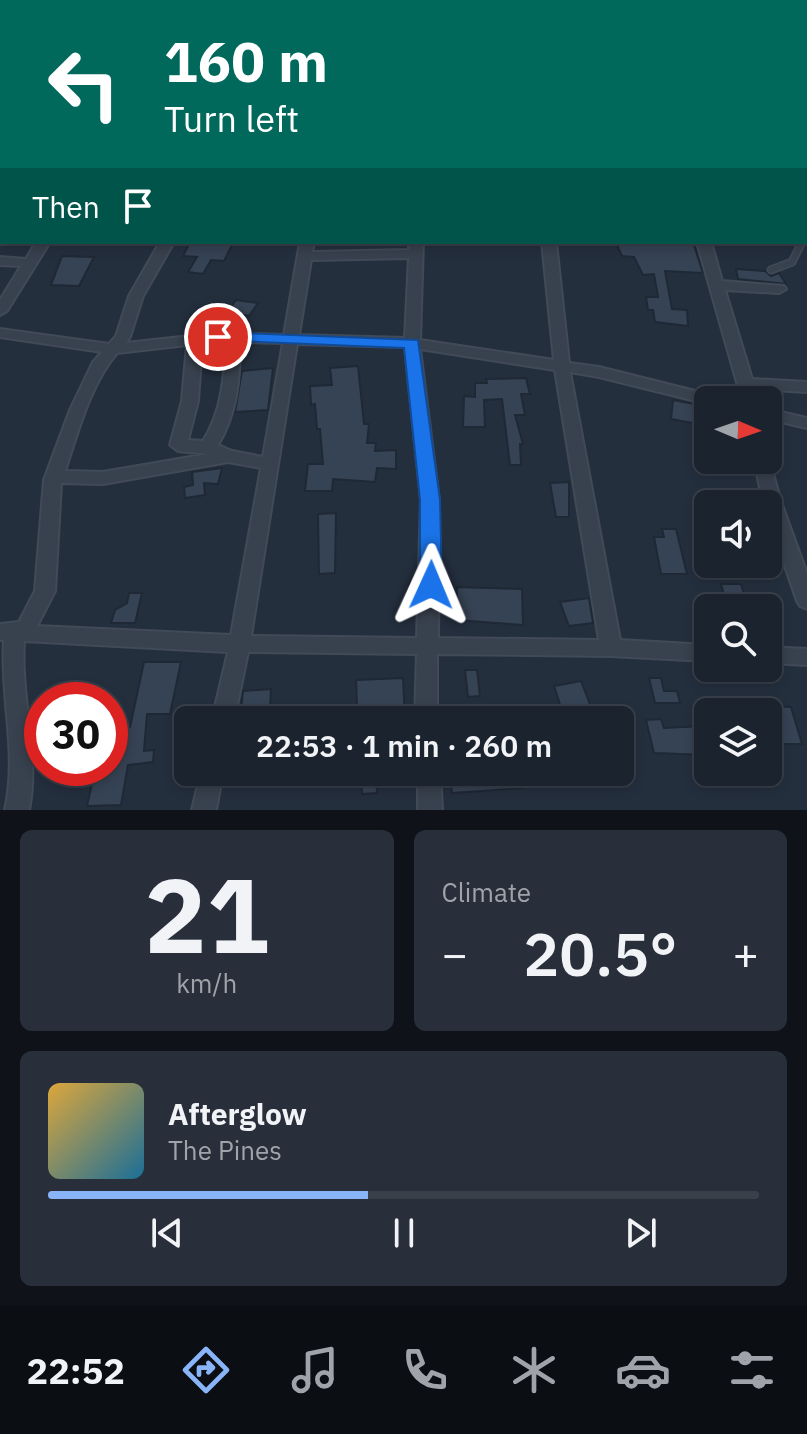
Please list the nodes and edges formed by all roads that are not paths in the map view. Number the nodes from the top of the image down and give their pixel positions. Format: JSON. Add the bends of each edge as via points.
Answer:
{"nodes":[{"id":1,"x":42,"y":244,"type":"edge"},
{"id":2,"x":166,"y":244,"type":"edge"},
{"id":3,"x":549,"y":244,"type":"edge"},
{"id":4,"x":705,"y":244,"type":"edge"},
{"id":5,"x":801,"y":244,"type":"edge"},
{"id":6,"x":416,"y":248,"type":"edge"},
{"id":7,"x":306,"y":249,"type":"edge"},
{"id":8,"x":0,"y":261,"type":"edge"},
{"id":9,"x":31,"y":263,"type":"junction"},
{"id":10,"x":771,"y":270,"type":"dead end"},
{"id":11,"x":717,"y":285,"type":"junction"},
{"id":12,"x":779,"y":289,"type":"dead end"},
{"id":13,"x":0,"y":311,"type":"edge"},
{"id":14,"x":0,"y":333,"type":"edge"},
{"id":15,"x":232,"y":337,"type":"junction"},
{"id":16,"x":292,"y":337,"type":"junction"},
{"id":17,"x":195,"y":340,"type":"junction"},
{"id":18,"x":412,"y":343,"type":"junction"},
{"id":19,"x":112,"y":349,"type":"junction"},
{"id":20,"x":562,"y":368,"type":"junction"},
{"id":21,"x":746,"y":386,"type":"edge"},
{"id":22,"x":807,"y":387,"type":"edge"},
{"id":23,"x":782,"y":389,"type":"edge"},
{"id":24,"x":694,"y":396,"type":"edge"},
{"id":25,"x":782,"y":417,"type":"edge"},
{"id":26,"x":807,"y":423,"type":"edge"},
{"id":27,"x":208,"y":447,"type":"junction"},
{"id":28,"x":228,"y":456,"type":"junction"},
{"id":29,"x":271,"y":464,"type":"junction"},
{"id":30,"x":765,"y":474,"type":"edge"},
{"id":31,"x":54,"y":477,"type":"junction"},
{"id":32,"x":807,"y":601,"type":"edge"},
{"id":33,"x":7,"y":632,"type":"edge"},
{"id":34,"x":240,"y":644,"type":"junction"},
{"id":35,"x":430,"y":648,"type":"junction"},
{"id":36,"x":611,"y":648,"type":"junction"},
{"id":37,"x":694,"y":652,"type":"edge"},
{"id":38,"x":782,"y":656,"type":"edge"},
{"id":39,"x":807,"y":657,"type":"edge"},
{"id":40,"x":226,"y":706,"type":"edge"},
{"id":41,"x":427,"y":706,"type":"edge"},
{"id":42,"x":209,"y":786,"type":"edge"},
{"id":43,"x":429,"y":786,"type":"edge"},
{"id":44,"x":17,"y":810,"type":"edge"},
{"id":45,"x":204,"y":810,"type":"edge"},
{"id":46,"x":430,"y":810,"type":"edge"}],
"edges":[{"from":1,"to":9,"type":"street"},
{"from":2,"to":19,"type":"street","via":[[136,296],[123,337]]},
{"from":3,"to":20,"type":"street"},
{"from":4,"to":11,"type":"street"},
{"from":5,"to":10,"type":"lane","via":[[790,265]]},
{"from":6,"to":7,"type":"street"},
{"from":6,"to":18,"type":"street"},
{"from":7,"to":16,"type":"street"},
{"from":8,"to":9,"type":"street"},
{"from":9,"to":13,"type":"street"},
{"from":11,"to":12,"type":"street"},
{"from":11,"to":21,"type":"street"},
{"from":14,"to":19,"type":"street"},
{"from":15,"to":16,"type":"street"},
{"from":15,"to":17,"type":"street"},
{"from":15,"to":27,"type":"street","via":[[227,416]]},
{"from":16,"to":18,"type":"street"},
{"from":16,"to":29,"type":"street"},
{"from":17,"to":19,"type":"street"},
{"from":17,"to":27,"type":"street","via":[[190,401],[178,445]]},
{"from":18,"to":20,"type":"street"},
{"from":18,"to":35,"type":"street","via":[[430,500]]},
{"from":19,"to":31,"type":"street","via":[[87,389]]},
{"from":20,"to":24,"type":"street"},
{"from":20,"to":36,"type":"street"},
{"from":22,"to":23,"type":"street"},
{"from":25,"to":26,"type":"street"},
{"from":27,"to":28,"type":"street"},
{"from":28,"to":29,"type":"street"},
{"from":28,"to":31,"type":"street","via":[[103,478]]},
{"from":29,"to":34,"type":"street"},
{"from":30,"to":32,"type":"street"},
{"from":31,"to":33,"type":"street","via":[[45,591],[26,628]]},
{"from":33,"to":34,"type":"street"},
{"from":33,"to":44,"type":"street","via":[[22,759]]},
{"from":34,"to":35,"type":"street"},
{"from":34,"to":40,"type":"street"},
{"from":35,"to":36,"type":"street"},
{"from":35,"to":41,"type":"street"},
{"from":36,"to":37,"type":"street"},
{"from":38,"to":39,"type":"street"},
{"from":42,"to":45,"type":"street"},
{"from":43,"to":46,"type":"street"}]}
